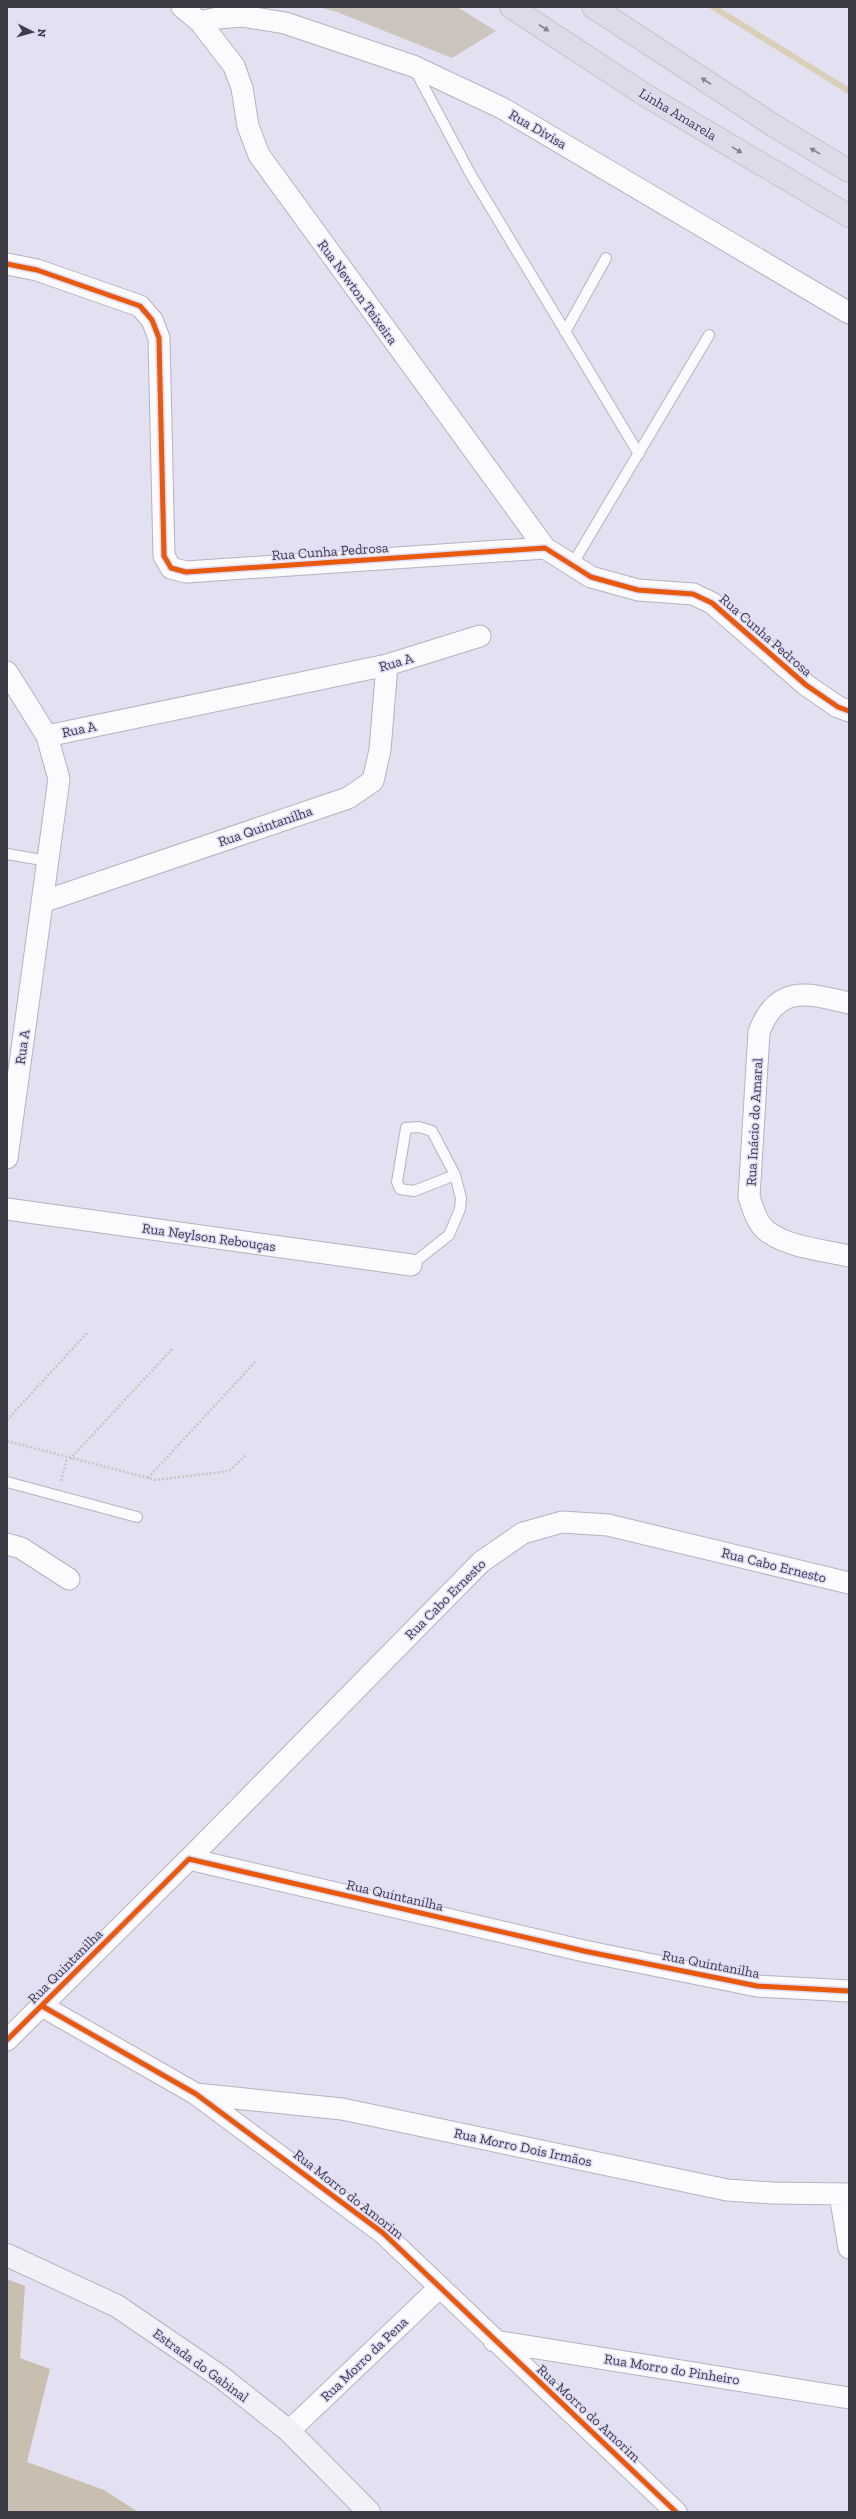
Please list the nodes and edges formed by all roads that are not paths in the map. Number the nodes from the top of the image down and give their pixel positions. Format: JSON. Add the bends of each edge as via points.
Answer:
{"nodes":[{"id":1,"x":182,"y":7,"type":"edge"},
{"id":2,"x":511,"y":7,"type":"edge"},
{"id":3,"x":592,"y":7,"type":"edge"},
{"id":4,"x":200,"y":22,"type":"junction"},
{"id":5,"x":413,"y":66,"type":"junction"},
{"id":6,"x":849,"y":171,"type":"edge"},
{"id":7,"x":849,"y":216,"type":"edge"},
{"id":8,"x":606,"y":258,"type":"dead end"},
{"id":9,"x":7,"y":264,"type":"edge"},
{"id":10,"x":849,"y":313,"type":"edge"},
{"id":11,"x":565,"y":332,"type":"junction"},
{"id":12,"x":710,"y":336,"type":"dead end"},
{"id":13,"x":639,"y":454,"type":"junction"},
{"id":14,"x":545,"y":548,"type":"junction"},
{"id":15,"x":572,"y":565,"type":"junction"},
{"id":16,"x":480,"y":636,"type":"dead end"},
{"id":17,"x":387,"y":665,"type":"junction"},
{"id":18,"x":7,"y":672,"type":"edge"},
{"id":19,"x":849,"y":711,"type":"edge"},
{"id":20,"x":47,"y":736,"type":"junction"},
{"id":21,"x":7,"y":854,"type":"edge"},
{"id":22,"x":48,"y":861,"type":"junction"},
{"id":23,"x":42,"y":902,"type":"junction"},
{"id":24,"x":849,"y":1002,"type":"edge"},
{"id":25,"x":7,"y":1158,"type":"edge"},
{"id":26,"x":455,"y":1175,"type":"junction"},
{"id":27,"x":7,"y":1209,"type":"edge"},
{"id":28,"x":849,"y":1256,"type":"edge"},
{"id":29,"x":411,"y":1265,"type":"joint"},
{"id":30,"x":7,"y":1482,"type":"edge"},
{"id":31,"x":137,"y":1516,"type":"dead end"},
{"id":32,"x":7,"y":1544,"type":"edge"},
{"id":33,"x":68,"y":1579,"type":"dead end"},
{"id":34,"x":849,"y":1583,"type":"edge"},
{"id":35,"x":189,"y":1859,"type":"junction"},
{"id":36,"x":849,"y":1991,"type":"edge"},
{"id":37,"x":42,"y":2006,"type":"junction"},
{"id":38,"x":7,"y":2040,"type":"edge"},
{"id":39,"x":196,"y":2094,"type":"junction"},
{"id":40,"x":845,"y":2195,"type":"edge"},
{"id":41,"x":849,"y":2248,"type":"edge"},
{"id":42,"x":7,"y":2255,"type":"edge"},
{"id":43,"x":440,"y":2287,"type":"junction"},
{"id":44,"x":494,"y":2340,"type":"junction"},
{"id":45,"x":849,"y":2398,"type":"edge"},
{"id":46,"x":289,"y":2431,"type":"junction"},
{"id":47,"x":369,"y":2512,"type":"edge"},
{"id":48,"x":676,"y":2512,"type":"edge"}],
"edges":[{"from":1,"to":4,"type":"street","name":"Rua Newton Teixeira"},
{"from":2,"to":7,"type":"highway","name":"Linha Amarela","one_way":true,"via":[[645,95]]},
{"from":6,"to":3,"type":"highway","one_way":true,"via":[[776,127]]},
{"from":4,"to":5,"type":"street","name":"Rua Divisa","via":[[242,16],[285,23]]},
{"from":4,"to":14,"type":"street","name":"Rua Newton Teixeira","via":[[234,66],[242,88],[248,126],[259,155]]},
{"from":5,"to":10,"type":"street","name":"Rua Divisa","via":[[502,108]]},
{"from":5,"to":11,"type":"lane","via":[[471,175]]},
{"from":8,"to":11,"type":"lane"},
{"from":9,"to":14,"type":"street","name":"Rua Cunha Pedrosa","via":[[37,270],[140,306],[152,320],[159,338],[164,556],[171,568],[186,572]]},
{"from":11,"to":13,"type":"lane"},
{"from":12,"to":13,"type":"lane"},
{"from":13,"to":15,"type":"lane"},
{"from":14,"to":15,"type":"street","name":"Rua Cunha Pedrosa"},
{"from":15,"to":19,"type":"street","name":"Rua Cunha Pedrosa","via":[[591,576],[638,590],[693,594],[712,603],[806,685],[838,707]]},
{"from":16,"to":17,"type":"street","name":"Rua A"},
{"from":17,"to":20,"type":"street","name":"Rua A"},
{"from":17,"to":23,"type":"street","name":"Rua Quintanilha","via":[[380,750],[373,780],[367,785],[348,798]]},
{"from":18,"to":20,"type":"street"},
{"from":20,"to":22,"type":"street","name":"Rua A","via":[[59,779]]},
{"from":21,"to":22,"type":"lane"},
{"from":22,"to":23,"type":"street","name":"Rua A"},
{"from":23,"to":25,"type":"street","name":"Rua A"},
{"from":24,"to":28,"type":"street","name":"Rua Inácio do Amaral","via":[[819,996],[787,996],[766,1013],[759,1032],[749,1197],[755,1216],[767,1232],[788,1242]]},
{"from":26,"to":26,"type":"lane","via":[[432,1131],[406,1128],[397,1182],[400,1189],[418,1190]]},
{"from":26,"to":29,"type":"lane","via":[[461,1198],[460,1209],[449,1235]]},
{"from":27,"to":29,"type":"street","name":"Rua Neylson Rebouças"},
{"from":30,"to":31,"type":"lane"},
{"from":32,"to":33,"type":"street","via":[[21,1548]]},
{"from":34,"to":35,"type":"street","name":"Rua Cabo Ernesto","via":[[608,1525],[562,1522],[523,1534],[481,1562]]},
{"from":35,"to":36,"type":"street","name":"Rua Quintanilha","via":[[584,1951],[757,1986]]},
{"from":35,"to":37,"type":"street","name":"Rua Quintanilha"},
{"from":37,"to":38,"type":"street","name":"Rua Quintanilha"},
{"from":37,"to":39,"type":"street","name":"Rua Morro do Amorim"},
{"from":39,"to":40,"type":"street","name":"Rua Morro Dois Irmãos","via":[[342,2109],[727,2190]]},
{"from":39,"to":43,"type":"street","name":"Rua Morro do Amorim","via":[[384,2233]]},
{"from":40,"to":41,"type":"street"},
{"from":42,"to":46,"type":"main road","name":"Estrada do Gabinal","via":[[117,2306],[221,2376]]},
{"from":43,"to":44,"type":"street","name":"Rua Morro do Amorim"},
{"from":43,"to":46,"type":"street","name":"Rua Morro da Pena"},
{"from":44,"to":45,"type":"street","name":"Rua Morro do Pinheiro"},
{"from":44,"to":48,"type":"street","name":"Rua Morro do Amorim"},
{"from":46,"to":47,"type":"main road","name":"Estrada do Gabinal"}]}
